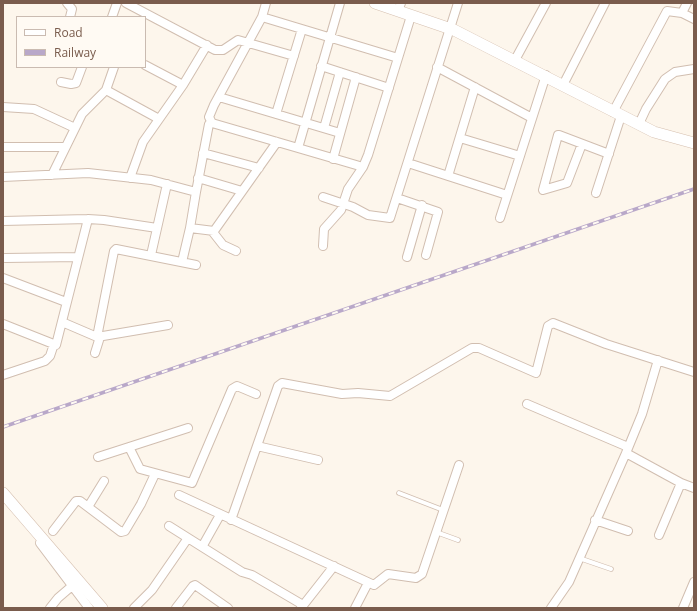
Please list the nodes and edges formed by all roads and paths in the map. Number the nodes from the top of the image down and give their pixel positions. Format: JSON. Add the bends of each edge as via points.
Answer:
{"nodes":[{"id":1,"x":67,"y":3,"type":"edge"},
{"id":2,"x":117,"y":3,"type":"edge"},
{"id":3,"x":126,"y":3,"type":"edge"},
{"id":4,"x":266,"y":3,"type":"edge"},
{"id":5,"x":340,"y":3,"type":"edge"},
{"id":6,"x":375,"y":3,"type":"edge"},
{"id":7,"x":458,"y":3,"type":"edge"},
{"id":8,"x":546,"y":3,"type":"edge"},
{"id":9,"x":606,"y":3,"type":"edge"},
{"id":10,"x":687,"y":3,"type":"edge"},
{"id":11,"x":400,"y":7,"type":"edge"},
{"id":12,"x":682,"y":13,"type":"junction"},
{"id":13,"x":70,"y":16,"type":"edge"},
{"id":14,"x":112,"y":16,"type":"edge"},
{"id":15,"x":411,"y":16,"type":"junction"},
{"id":16,"x":262,"y":17,"type":"junction"},
{"id":17,"x":694,"y":19,"type":"edge"},
{"id":18,"x":302,"y":28,"type":"junction"},
{"id":19,"x":449,"y":28,"type":"junction"},
{"id":20,"x":330,"y":37,"type":"junction"},
{"id":21,"x":248,"y":43,"type":"junction"},
{"id":22,"x":207,"y":45,"type":"junction"},
{"id":23,"x":294,"y":56,"type":"junction"},
{"id":24,"x":398,"y":58,"type":"junction"},
{"id":25,"x":515,"y":60,"type":"junction"},
{"id":26,"x":146,"y":65,"type":"edge"},
{"id":27,"x":321,"y":66,"type":"junction"},
{"id":28,"x":437,"y":67,"type":"junction"},
{"id":29,"x":82,"y":68,"type":"edge"},
{"id":30,"x":114,"y":68,"type":"edge"},
{"id":31,"x":694,"y":69,"type":"edge"},
{"id":32,"x":340,"y":72,"type":"junction"},
{"id":33,"x":546,"y":76,"type":"junction"},
{"id":34,"x":356,"y":77,"type":"junction"},
{"id":35,"x":61,"y":82,"type":"dead end"},
{"id":36,"x":184,"y":84,"type":"junction"},
{"id":37,"x":563,"y":85,"type":"junction"},
{"id":38,"x":475,"y":87,"type":"junction"},
{"id":39,"x":389,"y":88,"type":"junction"},
{"id":40,"x":106,"y":90,"type":"junction"},
{"id":41,"x":219,"y":97,"type":"junction"},
{"id":42,"x":3,"y":107,"type":"edge"},
{"id":43,"x":276,"y":114,"type":"junction"},
{"id":44,"x":617,"y":114,"type":"junction"},
{"id":45,"x":532,"y":118,"type":"junction"},
{"id":46,"x":159,"y":119,"type":"junction"},
{"id":47,"x":305,"y":122,"type":"junction"},
{"id":48,"x":212,"y":123,"type":"junction"},
{"id":49,"x":639,"y":124,"type":"junction"},
{"id":50,"x":75,"y":128,"type":"junction"},
{"id":51,"x":324,"y":128,"type":"junction"},
{"id":52,"x":340,"y":133,"type":"junction"},
{"id":53,"x":460,"y":138,"type":"junction"},
{"id":54,"x":277,"y":142,"type":"junction"},
{"id":55,"x":694,"y":143,"type":"edge"},
{"id":56,"x":582,"y":144,"type":"junction"},
{"id":57,"x":3,"y":146,"type":"edge"},
{"id":58,"x":65,"y":147,"type":"junction"},
{"id":59,"x":298,"y":148,"type":"junction"},
{"id":60,"x":203,"y":153,"type":"junction"},
{"id":61,"x":609,"y":154,"type":"junction"},
{"id":62,"x":520,"y":156,"type":"junction"},
{"id":63,"x":333,"y":159,"type":"junction"},
{"id":64,"x":408,"y":163,"type":"junction"},
{"id":65,"x":363,"y":167,"type":"junction"},
{"id":66,"x":259,"y":168,"type":"junction"},
{"id":67,"x":52,"y":175,"type":"junction"},
{"id":68,"x":448,"y":176,"type":"junction"},
{"id":69,"x":3,"y":177,"type":"edge"},
{"id":70,"x":130,"y":178,"type":"junction"},
{"id":71,"x":198,"y":178,"type":"junction"},
{"id":72,"x":167,"y":184,"type":"junction"},
{"id":73,"x":242,"y":191,"type":"junction"},
{"id":74,"x":196,"y":192,"type":"junction"},
{"id":75,"x":596,"y":193,"type":"dead end"},
{"id":76,"x":508,"y":195,"type":"junction"},
{"id":77,"x":323,"y":197,"type":"dead end"},
{"id":78,"x":397,"y":198,"type":"junction"},
{"id":79,"x":344,"y":204,"type":"junction"},
{"id":80,"x":422,"y":205,"type":"junction"},
{"id":81,"x":500,"y":218,"type":"dead end"},
{"id":82,"x":88,"y":219,"type":"junction"},
{"id":83,"x":3,"y":221,"type":"edge"},
{"id":84,"x":157,"y":228,"type":"junction"},
{"id":85,"x":190,"y":228,"type":"junction"},
{"id":86,"x":212,"y":231,"type":"junction"},
{"id":87,"x":323,"y":246,"type":"dead end"},
{"id":88,"x":236,"y":251,"type":"dead end"},
{"id":89,"x":151,"y":255,"type":"junction"},
{"id":90,"x":426,"y":255,"type":"dead end"},
{"id":91,"x":78,"y":257,"type":"junction"},
{"id":92,"x":407,"y":257,"type":"dead end"},
{"id":93,"x":5,"y":258,"type":"dead end"},
{"id":94,"x":182,"y":262,"type":"junction"},
{"id":95,"x":196,"y":265,"type":"dead end"},
{"id":96,"x":3,"y":278,"type":"edge"},
{"id":97,"x":66,"y":302,"type":"junction"},
{"id":98,"x":62,"y":322,"type":"junction"},
{"id":99,"x":3,"y":324,"type":"edge"},
{"id":100,"x":168,"y":326,"type":"dead end"},
{"id":101,"x":98,"y":337,"type":"junction"},
{"id":102,"x":54,"y":344,"type":"junction"},
{"id":103,"x":95,"y":353,"type":"dead end"},
{"id":104,"x":658,"y":360,"type":"junction"},
{"id":105,"x":694,"y":372,"type":"edge"},
{"id":106,"x":3,"y":375,"type":"edge"},
{"id":107,"x":256,"y":394,"type":"dead end"},
{"id":108,"x":527,"y":404,"type":"dead end"},
{"id":109,"x":188,"y":428,"type":"dead end"},
{"id":110,"x":257,"y":446,"type":"junction"},
{"id":111,"x":129,"y":447,"type":"junction"},
{"id":112,"x":627,"y":450,"type":"junction"},
{"id":113,"x":98,"y":456,"type":"dead end"},
{"id":114,"x":318,"y":460,"type":"dead end"},
{"id":115,"x":459,"y":465,"type":"dead end"},
{"id":116,"x":155,"y":474,"type":"junction"},
{"id":117,"x":104,"y":481,"type":"dead end"},
{"id":118,"x":680,"y":483,"type":"junction"},
{"id":119,"x":694,"y":488,"type":"edge"},
{"id":120,"x":3,"y":493,"type":"edge"},
{"id":121,"x":399,"y":493,"type":"dead end"},
{"id":122,"x":179,"y":496,"type":"dead end"},
{"id":123,"x":8,"y":501,"type":"edge"},
{"id":124,"x":88,"y":507,"type":"junction"},
{"id":125,"x":444,"y":510,"type":"junction"},
{"id":126,"x":220,"y":515,"type":"junction"},
{"id":127,"x":231,"y":520,"type":"junction"},
{"id":128,"x":595,"y":520,"type":"junction"},
{"id":129,"x":169,"y":526,"type":"dead end"},
{"id":130,"x":53,"y":531,"type":"dead end"},
{"id":131,"x":628,"y":531,"type":"dead end"},
{"id":132,"x":436,"y":532,"type":"junction"},
{"id":133,"x":659,"y":535,"type":"dead end"},
{"id":134,"x":188,"y":538,"type":"junction"},
{"id":135,"x":458,"y":540,"type":"dead end"},
{"id":136,"x":202,"y":547,"type":"junction"},
{"id":137,"x":578,"y":558,"type":"junction"},
{"id":138,"x":334,"y":566,"type":"junction"},
{"id":139,"x":611,"y":569,"type":"dead end"},
{"id":140,"x":694,"y":582,"type":"edge"},
{"id":141,"x":368,"y":583,"type":"junction"},
{"id":142,"x":72,"y":586,"type":"junction"},
{"id":143,"x":302,"y":606,"type":"edge"},
{"id":144,"x":226,"y":607,"type":"edge"},
{"id":145,"x":50,"y":608,"type":"edge"},
{"id":146,"x":89,"y":608,"type":"edge"},
{"id":147,"x":102,"y":608,"type":"edge"},
{"id":148,"x":134,"y":608,"type":"edge"},
{"id":149,"x":176,"y":608,"type":"edge"},
{"id":150,"x":355,"y":608,"type":"edge"},
{"id":151,"x":551,"y":608,"type":"edge"},
{"id":152,"x":683,"y":608,"type":"edge"}],
"edges":[{"from":1,"to":13,"type":"street","via":[[72,9]]},
{"from":2,"to":14,"type":"street"},
{"from":3,"to":22,"type":"street"},
{"from":4,"to":16,"type":"street"},
{"from":5,"to":20,"type":"street"},
{"from":6,"to":11,"type":"street"},
{"from":7,"to":19,"type":"street"},
{"from":8,"to":25,"type":"street"},
{"from":9,"to":37,"type":"street"},
{"from":10,"to":12,"type":"street"},
{"from":11,"to":15,"type":"street"},
{"from":12,"to":17,"type":"street"},
{"from":12,"to":44,"type":"street","via":[[666,11]]},
{"from":15,"to":19,"type":"street"},
{"from":15,"to":24,"type":"street"},
{"from":16,"to":18,"type":"street"},
{"from":16,"to":21,"type":"street"},
{"from":18,"to":20,"type":"street"},
{"from":18,"to":23,"type":"street"},
{"from":19,"to":25,"type":"street"},
{"from":19,"to":28,"type":"street"},
{"from":20,"to":24,"type":"street"},
{"from":20,"to":27,"type":"street"},
{"from":21,"to":22,"type":"street","via":[[236,41],[219,51]]},
{"from":21,"to":23,"type":"street"},
{"from":21,"to":41,"type":"street"},
{"from":22,"to":36,"type":"street"},
{"from":23,"to":43,"type":"street"},
{"from":24,"to":39,"type":"street"},
{"from":25,"to":33,"type":"street"},
{"from":26,"to":36,"type":"street"},
{"from":27,"to":32,"type":"street"},
{"from":27,"to":47,"type":"street"},
{"from":28,"to":38,"type":"street"},
{"from":28,"to":64,"type":"street"},
{"from":29,"to":35,"type":"street","via":[[76,82]]},
{"from":30,"to":40,"type":"street"},
{"from":31,"to":49,"type":"street","via":[[675,72],[666,79]]},
{"from":32,"to":34,"type":"street"},
{"from":32,"to":51,"type":"street"},
{"from":33,"to":37,"type":"street"},
{"from":33,"to":45,"type":"street"},
{"from":34,"to":39,"type":"street"},
{"from":34,"to":52,"type":"street"},
{"from":36,"to":46,"type":"street"},
{"from":37,"to":44,"type":"street"},
{"from":38,"to":45,"type":"street"},
{"from":38,"to":53,"type":"street"},
{"from":39,"to":65,"type":"street"},
{"from":40,"to":46,"type":"street"},
{"from":40,"to":50,"type":"street","via":[[82,114]]},
{"from":41,"to":43,"type":"street"},
{"from":41,"to":48,"type":"street","via":[[209,117]]},
{"from":42,"to":50,"type":"street","via":[[34,109]]},
{"from":43,"to":47,"type":"street"},
{"from":44,"to":49,"type":"street"},
{"from":44,"to":61,"type":"street"},
{"from":45,"to":62,"type":"street"},
{"from":46,"to":70,"type":"street","via":[[143,142]]},
{"from":47,"to":51,"type":"street"},
{"from":47,"to":59,"type":"street"},
{"from":48,"to":54,"type":"street"},
{"from":48,"to":60,"type":"street","via":[[208,127]]},
{"from":49,"to":55,"type":"street","via":[[654,132]]},
{"from":50,"to":58,"type":"street"},
{"from":51,"to":52,"type":"street"},
{"from":52,"to":63,"type":"street"},
{"from":53,"to":62,"type":"street"},
{"from":53,"to":68,"type":"street"},
{"from":54,"to":59,"type":"street"},
{"from":54,"to":66,"type":"street"},
{"from":56,"to":56,"type":"street","via":[[557,136],[543,190],[567,183]]},
{"from":56,"to":61,"type":"street"},
{"from":57,"to":58,"type":"street"},
{"from":58,"to":67,"type":"street"},
{"from":59,"to":63,"type":"street"},
{"from":60,"to":66,"type":"street"},
{"from":60,"to":71,"type":"street"},
{"from":61,"to":75,"type":"street"},
{"from":62,"to":76,"type":"street"},
{"from":63,"to":65,"type":"street"},
{"from":64,"to":68,"type":"street"},
{"from":64,"to":78,"type":"street"},
{"from":65,"to":79,"type":"street","via":[[348,190]]},
{"from":66,"to":73,"type":"street"},
{"from":67,"to":69,"type":"street"},
{"from":67,"to":70,"type":"street","via":[[88,173]]},
{"from":68,"to":76,"type":"street"},
{"from":70,"to":72,"type":"street"},
{"from":71,"to":73,"type":"street"},
{"from":71,"to":74,"type":"street"},
{"from":72,"to":74,"type":"street"},
{"from":72,"to":84,"type":"street"},
{"from":73,"to":86,"type":"street"},
{"from":74,"to":85,"type":"street"},
{"from":76,"to":81,"type":"street"},
{"from":77,"to":79,"type":"street"},
{"from":78,"to":79,"type":"street","via":[[390,218],[368,215]]},
{"from":78,"to":80,"type":"street"},
{"from":79,"to":87,"type":"street","via":[[339,214],[324,229]]},
{"from":80,"to":90,"type":"street","via":[[437,210],[439,214]]},
{"from":80,"to":92,"type":"street"},
{"from":82,"to":83,"type":"street"},
{"from":82,"to":84,"type":"street"},
{"from":82,"to":91,"type":"street"},
{"from":84,"to":89,"type":"street"},
{"from":85,"to":86,"type":"street"},
{"from":85,"to":94,"type":"street"},
{"from":86,"to":88,"type":"street","via":[[223,245]]},
{"from":89,"to":94,"type":"street"},
{"from":89,"to":101,"type":"street","via":[[118,248],[114,251]]},
{"from":91,"to":93,"type":"street"},
{"from":91,"to":97,"type":"street"},
{"from":94,"to":95,"type":"street"},
{"from":96,"to":97,"type":"street"},
{"from":97,"to":98,"type":"street"},
{"from":98,"to":101,"type":"street"},
{"from":98,"to":102,"type":"street","via":[[56,345]]},
{"from":99,"to":102,"type":"street"},
{"from":100,"to":101,"type":"street"},
{"from":101,"to":103,"type":"street"},
{"from":102,"to":106,"type":"street","via":[[46,360]]},
{"from":104,"to":105,"type":"street"},
{"from":104,"to":110,"type":"street","via":[[606,344],[553,323],[548,326],[536,373],[479,348],[472,348],[390,396],[342,394],[282,383],[278,386]]},
{"from":104,"to":112,"type":"street","via":[[642,414]]},
{"from":107,"to":116,"type":"street","via":[[237,386],[232,389],[192,483]]},
{"from":108,"to":112,"type":"street"},
{"from":109,"to":111,"type":"street"},
{"from":110,"to":114,"type":"street"},
{"from":110,"to":127,"type":"street"},
{"from":111,"to":113,"type":"street"},
{"from":111,"to":116,"type":"street","via":[[140,469]]},
{"from":112,"to":118,"type":"street"},
{"from":112,"to":128,"type":"street"},
{"from":115,"to":125,"type":"street"},
{"from":116,"to":124,"type":"street","via":[[141,504],[123,531]]},
{"from":117,"to":124,"type":"street"},
{"from":118,"to":119,"type":"street"},
{"from":118,"to":133,"type":"street"},
{"from":120,"to":123,"type":"street"},
{"from":121,"to":125,"type":"lane"},
{"from":122,"to":126,"type":"street"},
{"from":123,"to":142,"type":"street"},
{"from":123,"to":147,"type":"street"},
{"from":124,"to":130,"type":"street","via":[[80,501],[74,502]]},
{"from":125,"to":132,"type":"street"},
{"from":126,"to":127,"type":"street"},
{"from":126,"to":136,"type":"street"},
{"from":127,"to":138,"type":"street"},
{"from":128,"to":131,"type":"street"},
{"from":128,"to":137,"type":"street"},
{"from":129,"to":134,"type":"street"},
{"from":132,"to":135,"type":"lane"},
{"from":132,"to":141,"type":"street","via":[[420,577],[388,574],[377,584]]},
{"from":134,"to":136,"type":"street"},
{"from":134,"to":148,"type":"street","via":[[152,590]]},
{"from":136,"to":143,"type":"street"},
{"from":137,"to":139,"type":"lane"},
{"from":137,"to":151,"type":"street","via":[[569,582]]},
{"from":138,"to":141,"type":"street"},
{"from":138,"to":143,"type":"street"},
{"from":140,"to":152,"type":"street"},
{"from":141,"to":150,"type":"street"},
{"from":142,"to":145,"type":"street"},
{"from":142,"to":146,"type":"street"},
{"from":144,"to":149,"type":"street","via":[[195,585]]}]}
